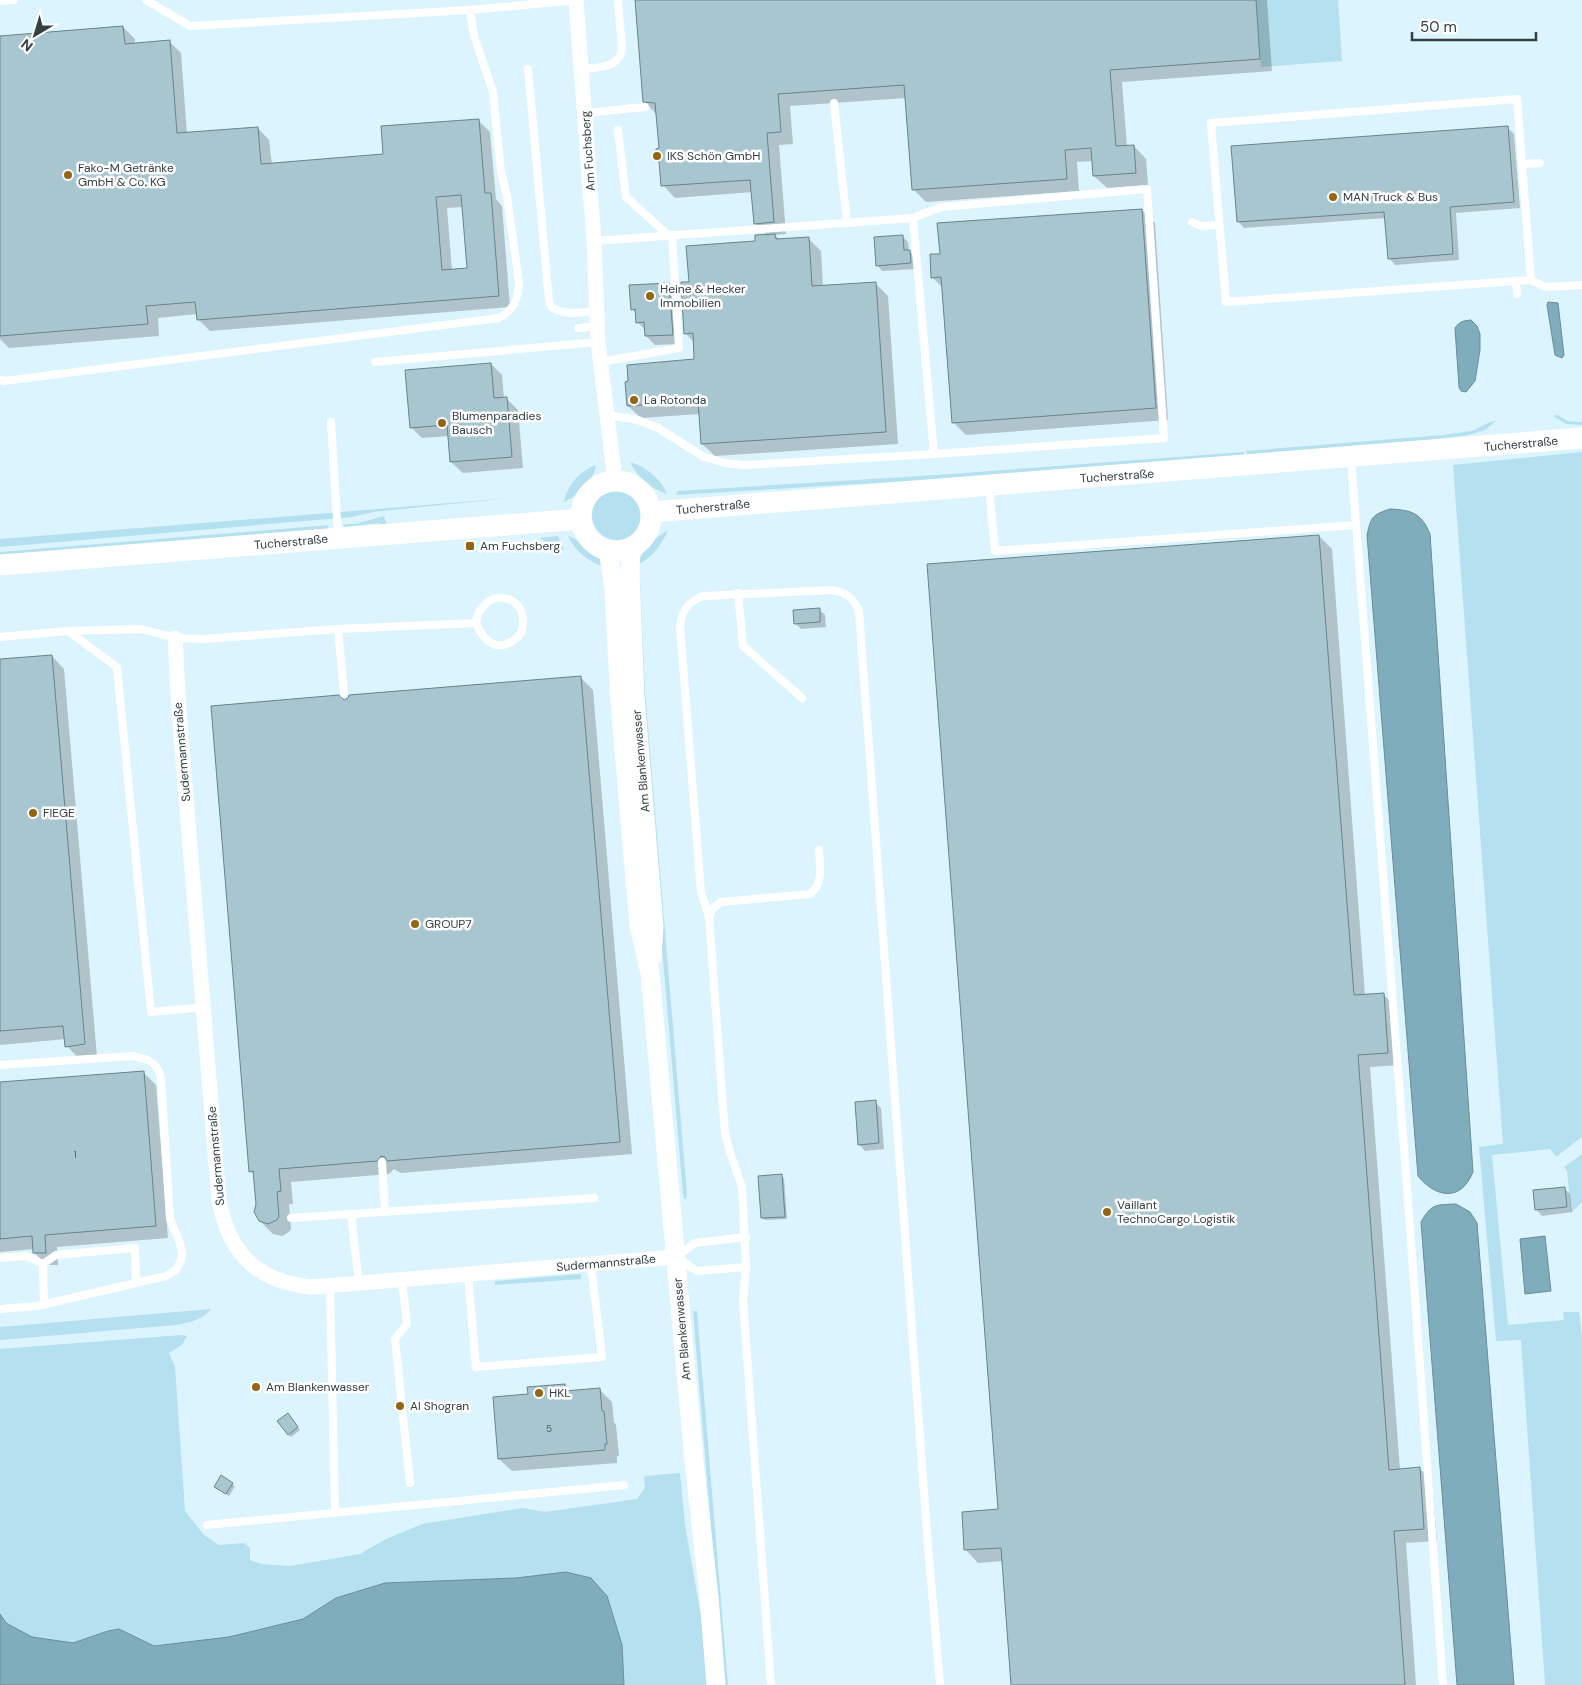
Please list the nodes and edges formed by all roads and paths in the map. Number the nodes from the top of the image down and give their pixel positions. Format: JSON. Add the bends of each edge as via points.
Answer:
{"nodes":[{"id":1,"x":14,"y":0,"type":"edge"},
{"id":2,"x":146,"y":0,"type":"edge"},
{"id":3,"x":576,"y":0,"type":"edge"},
{"id":4,"x":618,"y":0,"type":"edge"},
{"id":5,"x":0,"y":1,"type":"edge"},
{"id":6,"x":470,"y":10,"type":"junction"},
{"id":7,"x":528,"y":69,"type":"dead end"},
{"id":8,"x":582,"y":69,"type":"junction"},
{"id":9,"x":834,"y":103,"type":"dead end"},
{"id":10,"x":644,"y":107,"type":"dead end"},
{"id":11,"x":585,"y":113,"type":"junction"},
{"id":12,"x":618,"y":130,"type":"dead end"},
{"id":13,"x":1540,"y":163,"type":"dead end"},
{"id":14,"x":1522,"y":164,"type":"junction"},
{"id":15,"x":913,"y":218,"type":"junction"},
{"id":16,"x":1192,"y":222,"type":"dead end"},
{"id":17,"x":847,"y":223,"type":"junction"},
{"id":18,"x":1219,"y":225,"type":"junction"},
{"id":19,"x":670,"y":235,"type":"junction"},
{"id":20,"x":594,"y":241,"type":"junction"},
{"id":21,"x":1531,"y":280,"type":"junction"},
{"id":22,"x":1516,"y":281,"type":"junction"},
{"id":23,"x":1582,"y":285,"type":"edge"},
{"id":24,"x":1517,"y":294,"type":"dead end"},
{"id":25,"x":596,"y":311,"type":"junction"},
{"id":26,"x":597,"y":326,"type":"junction"},
{"id":27,"x":578,"y":328,"type":"dead end"},
{"id":28,"x":598,"y":342,"type":"junction"},
{"id":29,"x":375,"y":362,"type":"dead end"},
{"id":30,"x":600,"y":362,"type":"junction"},
{"id":31,"x":0,"y":380,"type":"edge"},
{"id":32,"x":608,"y":416,"type":"junction"},
{"id":33,"x":331,"y":422,"type":"dead end"},
{"id":34,"x":1582,"y":438,"type":"edge"},
{"id":35,"x":934,"y":454,"type":"junction"},
{"id":36,"x":1351,"y":457,"type":"junction"},
{"id":37,"x":615,"y":480,"type":"junction"},
{"id":38,"x":989,"y":485,"type":"junction"},
{"id":39,"x":652,"y":512,"type":"junction"},
{"id":40,"x":581,"y":519,"type":"junction"},
{"id":41,"x":1356,"y":525,"type":"junction"},
{"id":42,"x":338,"y":538,"type":"junction"},
{"id":43,"x":631,"y":548,"type":"junction"},
{"id":44,"x":608,"y":550,"type":"junction"},
{"id":45,"x":0,"y":565,"type":"edge"},
{"id":46,"x":738,"y":593,"type":"junction"},
{"id":47,"x":476,"y":623,"type":"junction"},
{"id":48,"x":338,"y":629,"type":"junction"},
{"id":49,"x":68,"y":631,"type":"junction"},
{"id":50,"x":0,"y":637,"type":"edge"},
{"id":51,"x":174,"y":638,"type":"junction"},
{"id":52,"x":344,"y":694,"type":"dead end"},
{"id":53,"x":802,"y":698,"type":"dead end"},
{"id":54,"x":819,"y":850,"type":"dead end"},
{"id":55,"x":709,"y":917,"type":"junction"},
{"id":56,"x":650,"y":973,"type":"junction"},
{"id":57,"x":203,"y":1008,"type":"junction"},
{"id":58,"x":0,"y":1065,"type":"edge"},
{"id":59,"x":382,"y":1162,"type":"dead end"},
{"id":60,"x":594,"y":1198,"type":"dead end"},
{"id":61,"x":385,"y":1212,"type":"junction"},
{"id":62,"x":351,"y":1214,"type":"junction"},
{"id":63,"x":290,"y":1218,"type":"dead end"},
{"id":64,"x":746,"y":1237,"type":"junction"},
{"id":65,"x":676,"y":1257,"type":"junction"},
{"id":66,"x":0,"y":1258,"type":"edge"},
{"id":67,"x":42,"y":1264,"type":"junction"},
{"id":68,"x":591,"y":1264,"type":"junction"},
{"id":69,"x":746,"y":1267,"type":"junction"},
{"id":70,"x":468,"y":1275,"type":"junction"},
{"id":71,"x":402,"y":1280,"type":"junction"},
{"id":72,"x":136,"y":1282,"type":"junction"},
{"id":73,"x":359,"y":1284,"type":"junction"},
{"id":74,"x":330,"y":1286,"type":"junction"},
{"id":75,"x":44,"y":1304,"type":"junction"},
{"id":76,"x":0,"y":1309,"type":"edge"},
{"id":77,"x":410,"y":1483,"type":"dead end"},
{"id":78,"x":624,"y":1485,"type":"dead end"},
{"id":79,"x":335,"y":1512,"type":"junction"},
{"id":80,"x":207,"y":1525,"type":"dead end"},
{"id":81,"x":716,"y":1685,"type":"edge"},
{"id":82,"x":771,"y":1685,"type":"edge"},
{"id":83,"x":940,"y":1685,"type":"edge"},
{"id":84,"x":1443,"y":1685,"type":"edge"}],
"edges":[{"from":1,"to":5,"type":"lane"},
{"from":2,"to":6,"type":"lane","via":[[190,26]]},
{"from":3,"to":6,"type":"lane"},
{"from":3,"to":8,"type":"street","name":"Am Fuchsberg"},
{"from":4,"to":8,"type":"lane","via":[[621,57],[604,67]]},
{"from":6,"to":31,"type":"lane","via":[[474,36],[493,92],[501,172],[519,283],[518,295],[508,313],[499,318]]},
{"from":7,"to":25,"type":"lane","via":[[550,301],[559,312]]},
{"from":8,"to":11,"type":"street","name":"Am Fuchsberg"},
{"from":9,"to":17,"type":"lane"},
{"from":10,"to":11,"type":"lane"},
{"from":11,"to":20,"type":"street","name":"Am Fuchsberg"},
{"from":12,"to":19,"type":"lane","via":[[626,197]]},
{"from":13,"to":14,"type":"lane"},
{"from":14,"to":18,"type":"lane","via":[[1517,99],[1211,123]]},
{"from":14,"to":21,"type":"lane"},
{"from":15,"to":17,"type":"lane"},
{"from":15,"to":35,"type":"lane"},
{"from":15,"to":35,"type":"lane","via":[[940,207],[1147,189],[1164,438]]},
{"from":16,"to":18,"type":"lane","via":[[1200,226]]},
{"from":17,"to":19,"type":"lane"},
{"from":18,"to":22,"type":"lane","via":[[1226,302]]},
{"from":19,"to":20,"type":"lane"},
{"from":19,"to":30,"type":"lane","via":[[679,348]]},
{"from":20,"to":25,"type":"street","name":"Am Fuchsberg"},
{"from":21,"to":22,"type":"lane"},
{"from":21,"to":23,"type":"lane","via":[[1545,287]]},
{"from":22,"to":24,"type":"lane"},
{"from":25,"to":26,"type":"street","name":"Am Fuchsberg"},
{"from":26,"to":27,"type":"lane"},
{"from":26,"to":28,"type":"street","name":"Am Fuchsberg"},
{"from":28,"to":29,"type":"lane"},
{"from":28,"to":30,"type":"street","name":"Am Fuchsberg"},
{"from":30,"to":32,"type":"street","name":"Am Fuchsberg"},
{"from":32,"to":35,"type":"lane","via":[[638,420],[658,428],[704,456],[724,463],[745,465]]},
{"from":32,"to":37,"type":"street","name":"Am Fuchsberg"},
{"from":33,"to":42,"type":"lane"},
{"from":34,"to":36,"type":"main road","name":"Tucherstraße"},
{"from":36,"to":38,"type":"main road","name":"Tucherstraße"},
{"from":36,"to":41,"type":"lane"},
{"from":37,"to":39,"type":"main road","via":[[628,482],[639,489],[648,499]]},
{"from":37,"to":40,"type":"main road","via":[[593,489],[586,498]]},
{"from":38,"to":39,"type":"main road","name":"Tucherstraße"},
{"from":38,"to":41,"type":"lane","via":[[995,550]]},
{"from":39,"to":43,"type":"main road","via":[[647,535]]},
{"from":40,"to":42,"type":"main road","name":"Tucherstraße"},
{"from":40,"to":44,"type":"main road","via":[[590,539]]},
{"from":41,"to":84,"type":"lane"},
{"from":42,"to":45,"type":"main road","name":"Tucherstraße"},
{"from":43,"to":44,"type":"main road"},
{"from":43,"to":56,"type":"street","name":"Am Blankenwasser","via":[[635,696],[654,926]]},
{"from":44,"to":56,"type":"street","name":"Am Blankenwasser","via":[[614,589],[638,926]]},
{"from":46,"to":53,"type":"lane","via":[[743,646]]},
{"from":46,"to":55,"type":"lane","via":[[697,598],[682,612],[680,628],[700,892]]},
{"from":46,"to":83,"type":"lane","via":[[833,590],[844,592],[859,611]]},
{"from":47,"to":47,"type":"lane","via":[[482,607],[490,600],[502,598],[517,604],[523,617],[521,632],[507,644],[488,641]]},
{"from":47,"to":48,"type":"lane"},
{"from":48,"to":51,"type":"lane"},
{"from":48,"to":52,"type":"lane"},
{"from":49,"to":50,"type":"lane"},
{"from":49,"to":51,"type":"lane","via":[[141,629]]},
{"from":49,"to":57,"type":"lane","via":[[117,667],[151,1012]]},
{"from":51,"to":57,"type":"street","name":"Sudermannstraße"},
{"from":54,"to":55,"type":"lane","via":[[820,880],[810,894],[721,902]]},
{"from":55,"to":64,"type":"lane","via":[[725,1134],[742,1187]]},
{"from":56,"to":65,"type":"street","name":"Am Blankenwasser"},
{"from":57,"to":74,"type":"street","name":"Sudermannstraße","via":[[219,1201],[231,1240],[242,1256],[276,1280],[312,1287]]},
{"from":58,"to":72,"type":"lane","via":[[132,1056],[153,1062],[159,1070],[170,1219],[182,1253],[176,1270],[166,1276]]},
{"from":59,"to":61,"type":"lane"},
{"from":60,"to":61,"type":"lane"},
{"from":61,"to":62,"type":"lane"},
{"from":62,"to":63,"type":"lane"},
{"from":62,"to":73,"type":"lane"},
{"from":64,"to":65,"type":"lane","via":[[695,1243]]},
{"from":64,"to":69,"type":"lane"},
{"from":65,"to":68,"type":"street","name":"Sudermannstraße"},
{"from":65,"to":69,"type":"lane","via":[[697,1272]]},
{"from":65,"to":81,"type":"street","name":"Am Blankenwasser"},
{"from":66,"to":67,"type":"lane","via":[[26,1256]]},
{"from":67,"to":72,"type":"lane","via":[[56,1255],[135,1248]]},
{"from":67,"to":75,"type":"lane"},
{"from":68,"to":70,"type":"street","name":"Sudermannstraße"},
{"from":68,"to":70,"type":"lane","via":[[602,1357],[476,1367]]},
{"from":69,"to":82,"type":"lane","via":[[742,1300]]},
{"from":70,"to":71,"type":"street","name":"Sudermannstraße"},
{"from":71,"to":73,"type":"street","name":"Sudermannstraße"},
{"from":71,"to":77,"type":"lane","via":[[407,1324],[395,1339]]},
{"from":72,"to":75,"type":"lane"},
{"from":73,"to":74,"type":"street","name":"Sudermannstraße"},
{"from":74,"to":79,"type":"lane"},
{"from":75,"to":76,"type":"lane"},
{"from":78,"to":79,"type":"lane"},
{"from":79,"to":80,"type":"lane"}]}
